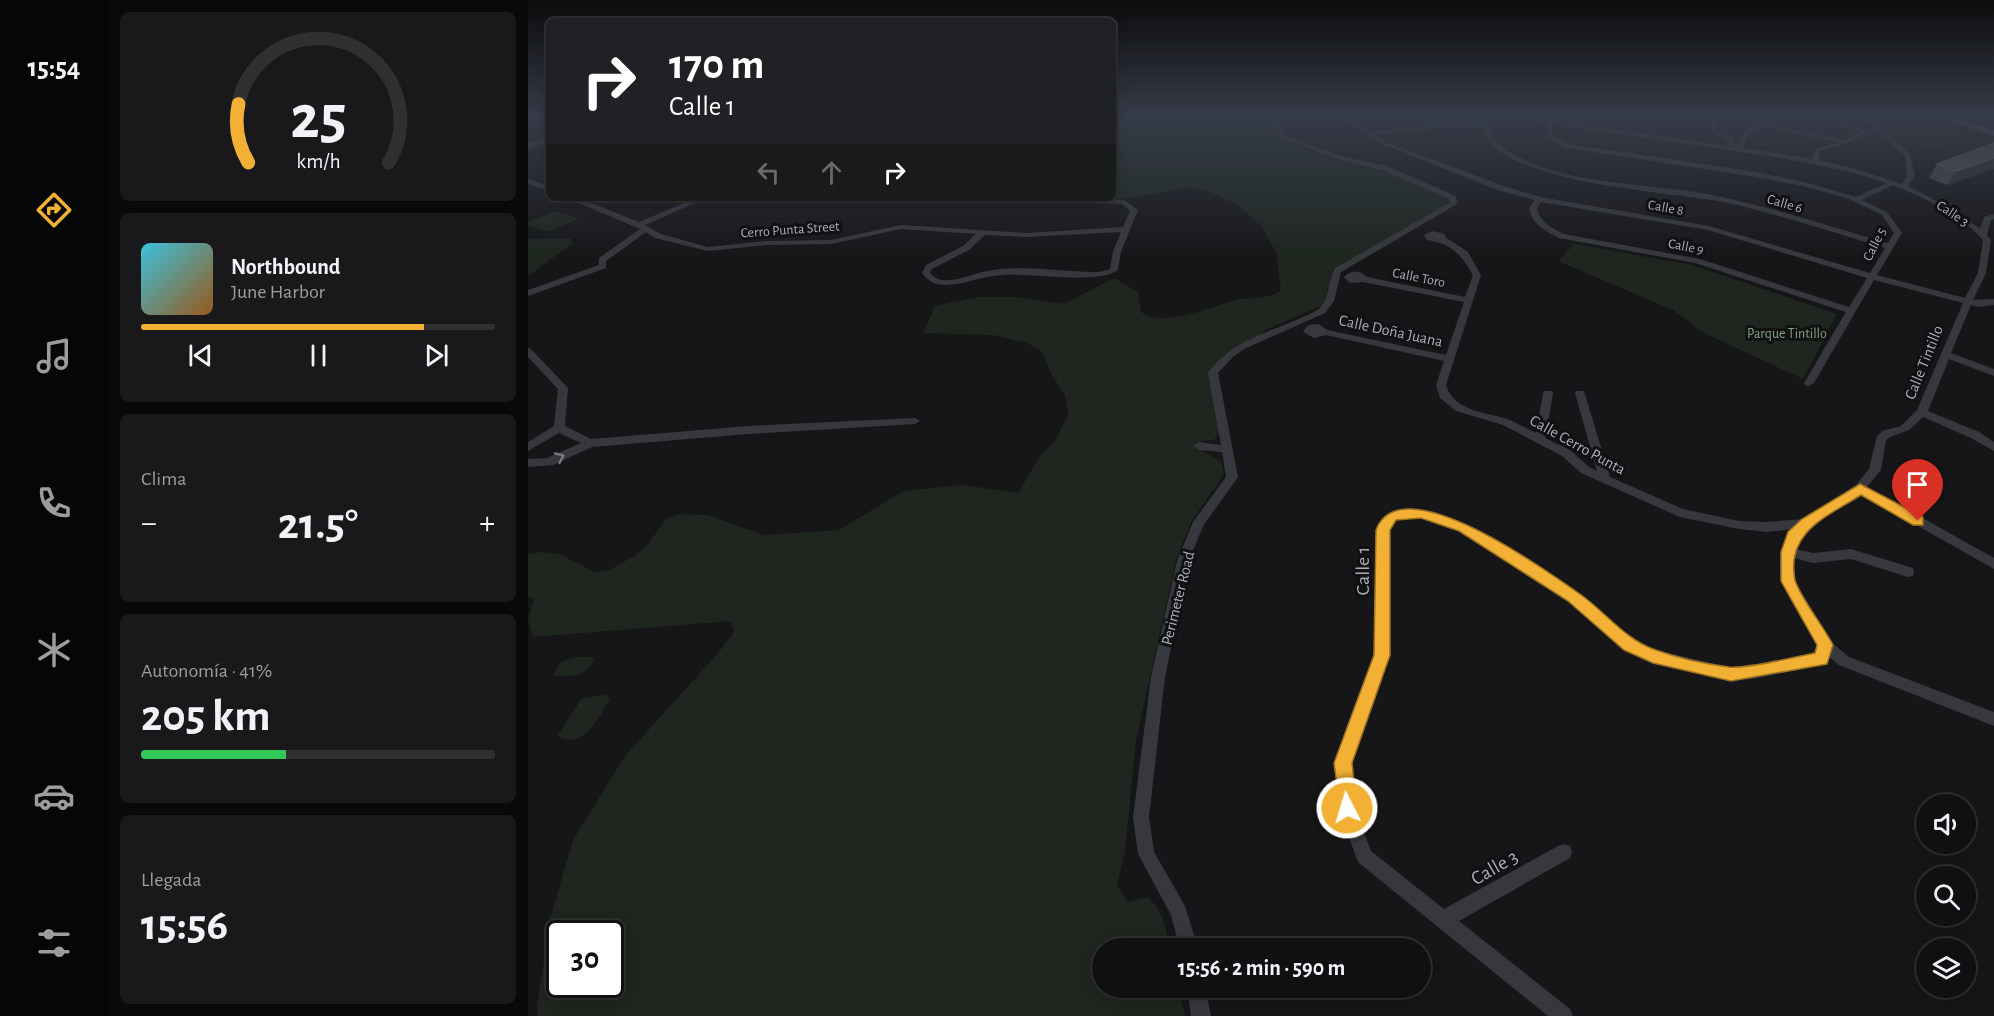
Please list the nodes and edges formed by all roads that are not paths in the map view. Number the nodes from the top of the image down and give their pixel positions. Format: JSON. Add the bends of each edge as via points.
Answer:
{"nodes":[{"id":1,"x":1364,"y":163,"type":"edge"},
{"id":2,"x":1440,"y":163,"type":"edge"},
{"id":3,"x":1533,"y":163,"type":"edge"},
{"id":4,"x":1678,"y":163,"type":"edge"},
{"id":5,"x":1832,"y":163,"type":"edge"},
{"id":6,"x":1909,"y":163,"type":"edge"},
{"id":7,"x":528,"y":181,"type":"edge"},
{"id":8,"x":1892,"y":183,"type":"junction"},
{"id":9,"x":546,"y":188,"type":"edge"},
{"id":10,"x":1903,"y":188,"type":"junction"},
{"id":11,"x":1539,"y":199,"type":"junction"},
{"id":12,"x":1856,"y":200,"type":"junction"},
{"id":13,"x":579,"y":201,"type":"edge"},
{"id":14,"x":696,"y":201,"type":"edge"},
{"id":15,"x":1094,"y":201,"type":"edge"},
{"id":16,"x":1994,"y":216,"type":"edge"},
{"id":17,"x":642,"y":227,"type":"junction"},
{"id":18,"x":1124,"y":229,"type":"junction"},
{"id":19,"x":982,"y":232,"type":"junction"},
{"id":20,"x":1983,"y":235,"type":"junction"},
{"id":21,"x":1441,"y":238,"type":"dead end"},
{"id":22,"x":1889,"y":246,"type":"junction"},
{"id":23,"x":1873,"y":277,"type":"junction"},
{"id":24,"x":1362,"y":279,"type":"dead end"},
{"id":25,"x":528,"y":293,"type":"edge"},
{"id":26,"x":1470,"y":301,"type":"junction"},
{"id":27,"x":1968,"y":301,"type":"junction"},
{"id":28,"x":1994,"y":302,"type":"edge"},
{"id":29,"x":1852,"y":311,"type":"junction"},
{"id":30,"x":1324,"y":332,"type":"dead end"},
{"id":31,"x":528,"y":351,"type":"edge"},
{"id":32,"x":1946,"y":354,"type":"junction"},
{"id":33,"x":1450,"y":359,"type":"junction"},
{"id":34,"x":1994,"y":374,"type":"edge"},
{"id":35,"x":1809,"y":383,"type":"dead end"},
{"id":36,"x":1548,"y":393,"type":"dead end"},
{"id":37,"x":1580,"y":393,"type":"dead end"},
{"id":38,"x":1922,"y":412,"type":"junction"},
{"id":39,"x":915,"y":421,"type":"dead end"},
{"id":40,"x":559,"y":428,"type":"junction"},
{"id":41,"x":1538,"y":440,"type":"junction"},
{"id":42,"x":590,"y":443,"type":"junction"},
{"id":43,"x":1200,"y":446,"type":"dead end"},
{"id":44,"x":528,"y":447,"type":"edge"},
{"id":45,"x":1994,"y":447,"type":"edge"},
{"id":46,"x":1228,"y":449,"type":"junction"},
{"id":47,"x":528,"y":463,"type":"edge"},
{"id":48,"x":1605,"y":479,"type":"junction"},
{"id":49,"x":1860,"y":488,"type":"junction"},
{"id":50,"x":1807,"y":523,"type":"junction"},
{"id":51,"x":1788,"y":552,"type":"junction"},
{"id":52,"x":1994,"y":564,"type":"edge"},
{"id":53,"x":1908,"y":572,"type":"dead end"},
{"id":54,"x":1825,"y":645,"type":"junction"},
{"id":55,"x":1994,"y":719,"type":"edge"},
{"id":56,"x":1564,"y":852,"type":"dead end"},
{"id":57,"x":1445,"y":919,"type":"junction"},
{"id":58,"x":1186,"y":938,"type":"edge"},
{"id":59,"x":1198,"y":998,"type":"edge"},
{"id":60,"x":1201,"y":1016,"type":"edge"},
{"id":61,"x":1563,"y":1016,"type":"edge"}],
"edges":[{"from":1,"to":46,"type":"street","name":"Perimeter Road","via":[[1444,192],[1453,198],[1452,204],[1338,270],[1332,278],[1332,300],[1322,311],[1221,360],[1213,372]]},
{"from":2,"to":11,"type":"street","name":"Calle 8"},
{"from":3,"to":22,"type":"street","name":"Calle 6","via":[[1548,170],[1735,202]]},
{"from":4,"to":12,"type":"street","name":"Calle 5","via":[[1802,182]]},
{"from":5,"to":8,"type":"street","name":"Calle 3"},
{"from":6,"to":10,"type":"street","via":[[1911,177]]},
{"from":7,"to":9,"type":"street"},
{"from":8,"to":10,"type":"street","name":"Calle 3"},
{"from":8,"to":12,"type":"street"},
{"from":10,"to":20,"type":"street","name":"Calle 3","via":[[1944,204]]},
{"from":11,"to":23,"type":"street","name":"Calle 8","via":[[1709,228]]},
{"from":11,"to":29,"type":"street","name":"Calle 9","via":[[1533,208],[1535,217],[1562,236],[1697,261]]},
{"from":12,"to":22,"type":"street","name":"Calle 5","via":[[1893,221],[1898,233]]},
{"from":13,"to":17,"type":"street","name":"Cerro Punta Street"},
{"from":14,"to":17,"type":"street"},
{"from":15,"to":18,"type":"street","via":[[1124,202],[1134,210]]},
{"from":16,"to":20,"type":"street","name":"Calle 3","via":[[1987,219]]},
{"from":17,"to":19,"type":"street","name":"Cerro Punta Street","via":[[658,236],[708,249],[831,242],[901,226]]},
{"from":17,"to":25,"type":"street","via":[[608,253],[602,260],[603,266]]},
{"from":18,"to":19,"type":"street","name":"Cerro Punta Street","via":[[1053,235]]},
{"from":18,"to":19,"type":"street","via":[[1114,270],[1106,275],[1000,273],[939,283],[928,277],[929,267],[966,248]]},
{"from":20,"to":27,"type":"street","name":"Calle Tintillo","via":[[1987,240],[1982,273]]},
{"from":21,"to":26,"type":"street","name":"Calle Cerro Punta","via":[[1465,254],[1476,269]]},
{"from":22,"to":23,"type":"street","name":"Calle 5"},
{"from":23,"to":27,"type":"street","name":"Calle 8"},
{"from":23,"to":29,"type":"street","name":"Calle 5"},
{"from":24,"to":26,"type":"street","name":"Calle Toro"},
{"from":26,"to":33,"type":"street","name":"Calle Cerro Punta"},
{"from":27,"to":28,"type":"street","name":"Calle 8"},
{"from":27,"to":32,"type":"street","name":"Calle Tintillo"},
{"from":29,"to":35,"type":"street","name":"Calle 5"},
{"from":30,"to":33,"type":"street","name":"Calle Doña Juana"},
{"from":31,"to":40,"type":"street","via":[[563,388]]},
{"from":32,"to":34,"type":"street"},
{"from":32,"to":38,"type":"street","name":"Calle Tintillo"},
{"from":33,"to":41,"type":"street","name":"Calle Cerro Punta","via":[[1441,385],[1448,401],[1466,411],[1507,423]]},
{"from":36,"to":41,"type":"street"},
{"from":37,"to":48,"type":"street"},
{"from":38,"to":45,"type":"street"},
{"from":38,"to":49,"type":"street","name":"Calle Tintillo","via":[[1905,428],[1881,439],[1875,470]]},
{"from":39,"to":42,"type":"street"},
{"from":40,"to":42,"type":"street"},
{"from":40,"to":44,"type":"street"},
{"from":41,"to":48,"type":"street","name":"Calle Cerro Punta"},
{"from":47,"to":42,"type":"street","one_way":true,"via":[[549,462]]},
{"from":43,"to":46,"type":"street"},
{"from":46,"to":58,"type":"street","name":"Perimeter Road","via":[[1232,477],[1197,525],[1183,561],[1158,677],[1141,817],[1146,854],[1179,912]]},
{"from":48,"to":50,"type":"street","name":"Calle Cerro Punta","via":[[1680,513],[1708,520],[1767,527]]},
{"from":49,"to":50,"type":"street","name":"Calle Tintillo"},
{"from":49,"to":52,"type":"street"},
{"from":50,"to":51,"type":"street","name":"Calle Tintillo","via":[[1793,536]]},
{"from":51,"to":53,"type":"street","via":[[1813,558],[1851,554]]},
{"from":51,"to":54,"type":"street","via":[[1788,581]]},
{"from":54,"to":55,"type":"street","via":[[1844,661]]},
{"from":54,"to":57,"type":"street","name":"Calle 1","via":[[1821,659],[1731,674],[1653,656],[1629,646],[1574,597],[1464,528],[1421,513],[1393,516],[1383,530],[1382,655],[1343,763],[1347,808],[1365,857]]},
{"from":56,"to":57,"type":"street","name":"Calle 3"},
{"from":57,"to":61,"type":"street","name":"Calle 1"},
{"from":59,"to":60,"type":"street"}]}
